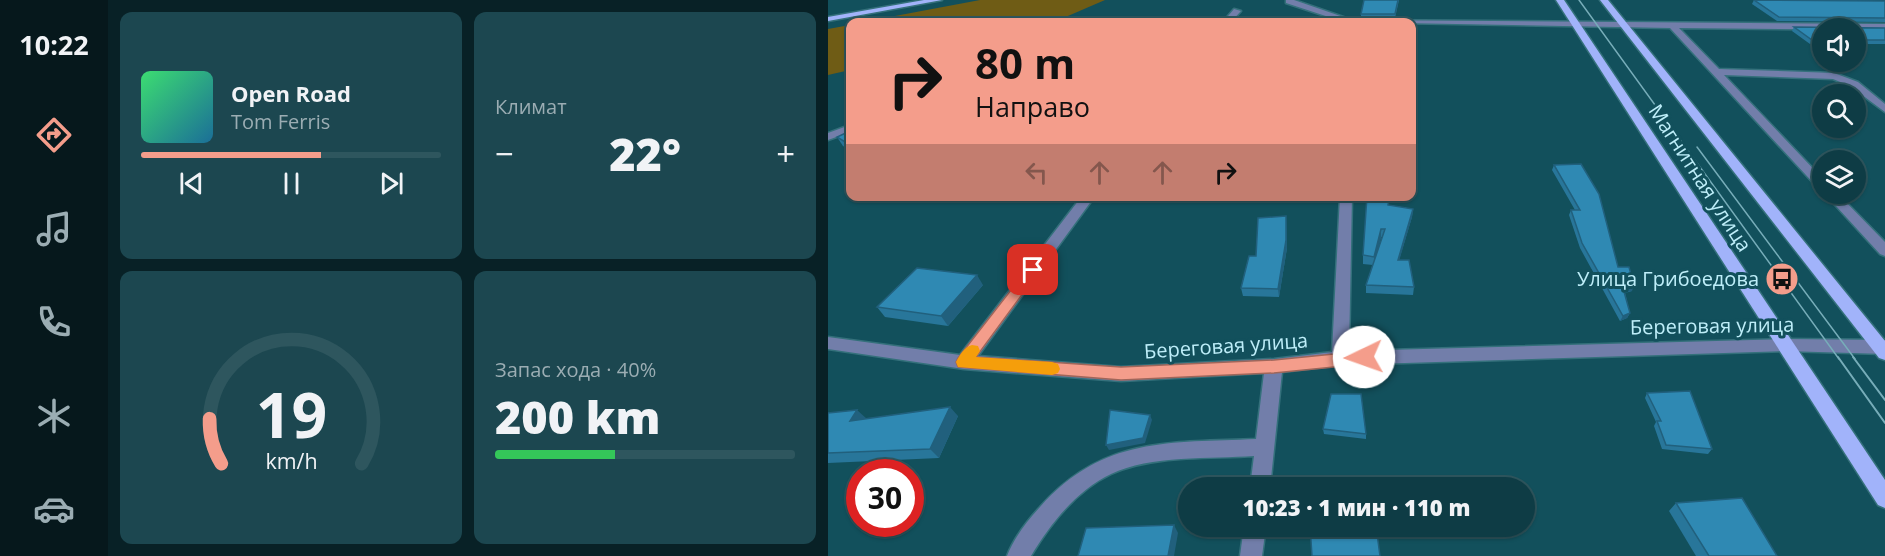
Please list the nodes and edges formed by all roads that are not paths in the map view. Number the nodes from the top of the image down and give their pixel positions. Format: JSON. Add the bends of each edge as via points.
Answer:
{"nodes":[{"id":1,"x":938,"y":0,"type":"edge"},
{"id":2,"x":1560,"y":0,"type":"edge"},
{"id":3,"x":1604,"y":0,"type":"edge"},
{"id":4,"x":1289,"y":1,"type":"edge"},
{"id":5,"x":1237,"y":11,"type":"dead end"},
{"id":6,"x":1231,"y":18,"type":"edge"},
{"id":7,"x":1339,"y":18,"type":"edge"},
{"id":8,"x":828,"y":19,"type":"edge"},
{"id":9,"x":1416,"y":23,"type":"edge"},
{"id":10,"x":1575,"y":24,"type":"junction"},
{"id":11,"x":1624,"y":25,"type":"junction"},
{"id":12,"x":1673,"y":26,"type":"junction"},
{"id":13,"x":1885,"y":27,"type":"edge"},
{"id":14,"x":1717,"y":72,"type":"junction"},
{"id":15,"x":1885,"y":110,"type":"edge"},
{"id":16,"x":846,"y":130,"type":"edge"},
{"id":17,"x":828,"y":137,"type":"edge"},
{"id":18,"x":1812,"y":174,"type":"edge"},
{"id":19,"x":1085,"y":201,"type":"edge"},
{"id":20,"x":1346,"y":201,"type":"edge"},
{"id":21,"x":1840,"y":204,"type":"edge"},
{"id":22,"x":1885,"y":251,"type":"edge"},
{"id":23,"x":828,"y":343,"type":"edge"},
{"id":24,"x":1785,"y":345,"type":"junction"},
{"id":25,"x":1883,"y":349,"type":"edge"},
{"id":26,"x":1340,"y":358,"type":"junction"},
{"id":27,"x":964,"y":362,"type":"junction"},
{"id":28,"x":1274,"y":366,"type":"junction"},
{"id":29,"x":1264,"y":447,"type":"junction"},
{"id":30,"x":1261,"y":477,"type":"edge"},
{"id":31,"x":1885,"y":498,"type":"edge"},
{"id":32,"x":1254,"y":537,"type":"edge"},
{"id":33,"x":1018,"y":556,"type":"edge"},
{"id":34,"x":1251,"y":556,"type":"edge"}],
"edges":[{"from":1,"to":8,"type":"main road"},
{"from":2,"to":10,"type":"main road","name":"Магнитная улица"},
{"from":3,"to":11,"type":"main road","name":"Магнитная улица"},
{"from":4,"to":7,"type":"street"},
{"from":5,"to":6,"type":"street"},
{"from":9,"to":10,"type":"street"},
{"from":10,"to":11,"type":"street"},
{"from":10,"to":24,"type":"main road","name":"Магнитная улица"},
{"from":11,"to":12,"type":"street"},
{"from":11,"to":25,"type":"main road","name":"Магнитная улица"},
{"from":12,"to":13,"type":"street"},
{"from":12,"to":14,"type":"street"},
{"from":14,"to":15,"type":"street","via":[[1834,76],[1854,84]]},
{"from":14,"to":18,"type":"street"},
{"from":16,"to":17,"type":"street"},
{"from":19,"to":27,"type":"street"},
{"from":20,"to":26,"type":"street"},
{"from":21,"to":22,"type":"street"},
{"from":23,"to":27,"type":"street","name":"Береговая улица"},
{"from":24,"to":25,"type":"street","name":"Береговая улица"},
{"from":24,"to":26,"type":"street","name":"Береговая улица"},
{"from":24,"to":31,"type":"main road","name":"Магнитная улица"},
{"from":26,"to":28,"type":"street","name":"Береговая улица"},
{"from":27,"to":28,"type":"street","name":"Береговая улица","via":[[1121,374]]},
{"from":28,"to":29,"type":"street"},
{"from":29,"to":30,"type":"street"},
{"from":29,"to":33,"type":"street","via":[[1149,454],[1104,467],[1062,496]]},
{"from":32,"to":34,"type":"street"}]}
